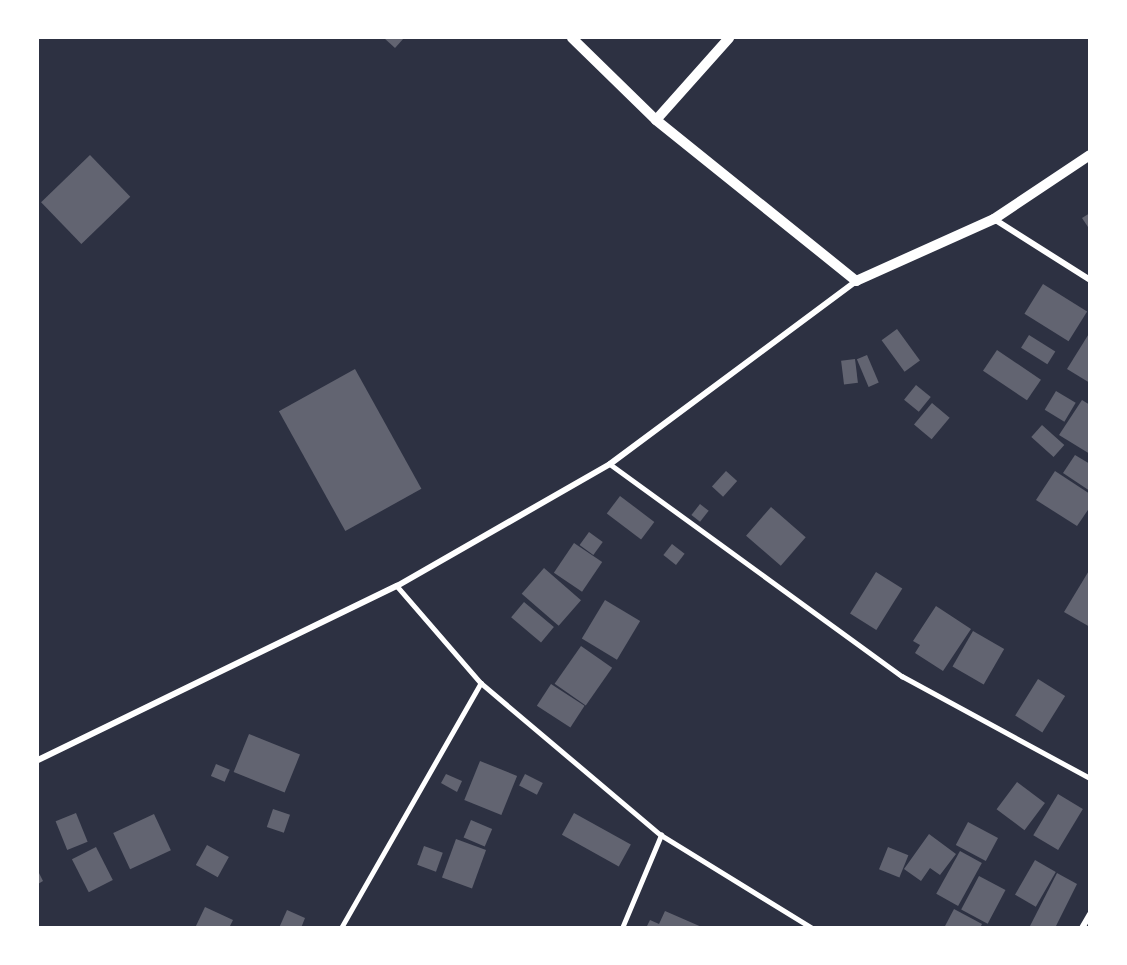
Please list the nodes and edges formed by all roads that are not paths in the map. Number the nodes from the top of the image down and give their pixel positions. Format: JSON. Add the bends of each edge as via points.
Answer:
{"nodes":[{"id":1,"x":572,"y":38,"type":"edge"},
{"id":2,"x":729,"y":38,"type":"edge"},
{"id":3,"x":656,"y":120,"type":"junction"},
{"id":4,"x":1089,"y":155,"type":"edge"},
{"id":5,"x":994,"y":219,"type":"junction"},
{"id":6,"x":1089,"y":280,"type":"edge"},
{"id":7,"x":856,"y":281,"type":"junction"},
{"id":8,"x":610,"y":464,"type":"junction"},
{"id":9,"x":397,"y":586,"type":"junction"},
{"id":10,"x":481,"y":683,"type":"junction"},
{"id":11,"x":38,"y":760,"type":"edge"},
{"id":12,"x":1089,"y":778,"type":"edge"},
{"id":13,"x":661,"y":835,"type":"junction"},
{"id":14,"x":1089,"y":914,"type":"edge"},
{"id":15,"x":341,"y":927,"type":"edge"},
{"id":16,"x":622,"y":927,"type":"edge"},
{"id":17,"x":812,"y":927,"type":"edge"},
{"id":18,"x":1082,"y":927,"type":"edge"}],
"edges":[{"from":1,"to":3,"type":"street"},
{"from":2,"to":3,"type":"street"},
{"from":3,"to":7,"type":"street"},
{"from":4,"to":5,"type":"street"},
{"from":5,"to":6,"type":"street"},
{"from":5,"to":7,"type":"street"},
{"from":7,"to":8,"type":"street"},
{"from":8,"to":9,"type":"street"},
{"from":8,"to":12,"type":"lane","via":[[902,676]]},
{"from":9,"to":10,"type":"lane"},
{"from":9,"to":11,"type":"street"},
{"from":10,"to":13,"type":"lane"},
{"from":10,"to":15,"type":"lane"},
{"from":13,"to":16,"type":"lane"},
{"from":13,"to":17,"type":"lane"},
{"from":14,"to":18,"type":"street"}]}
